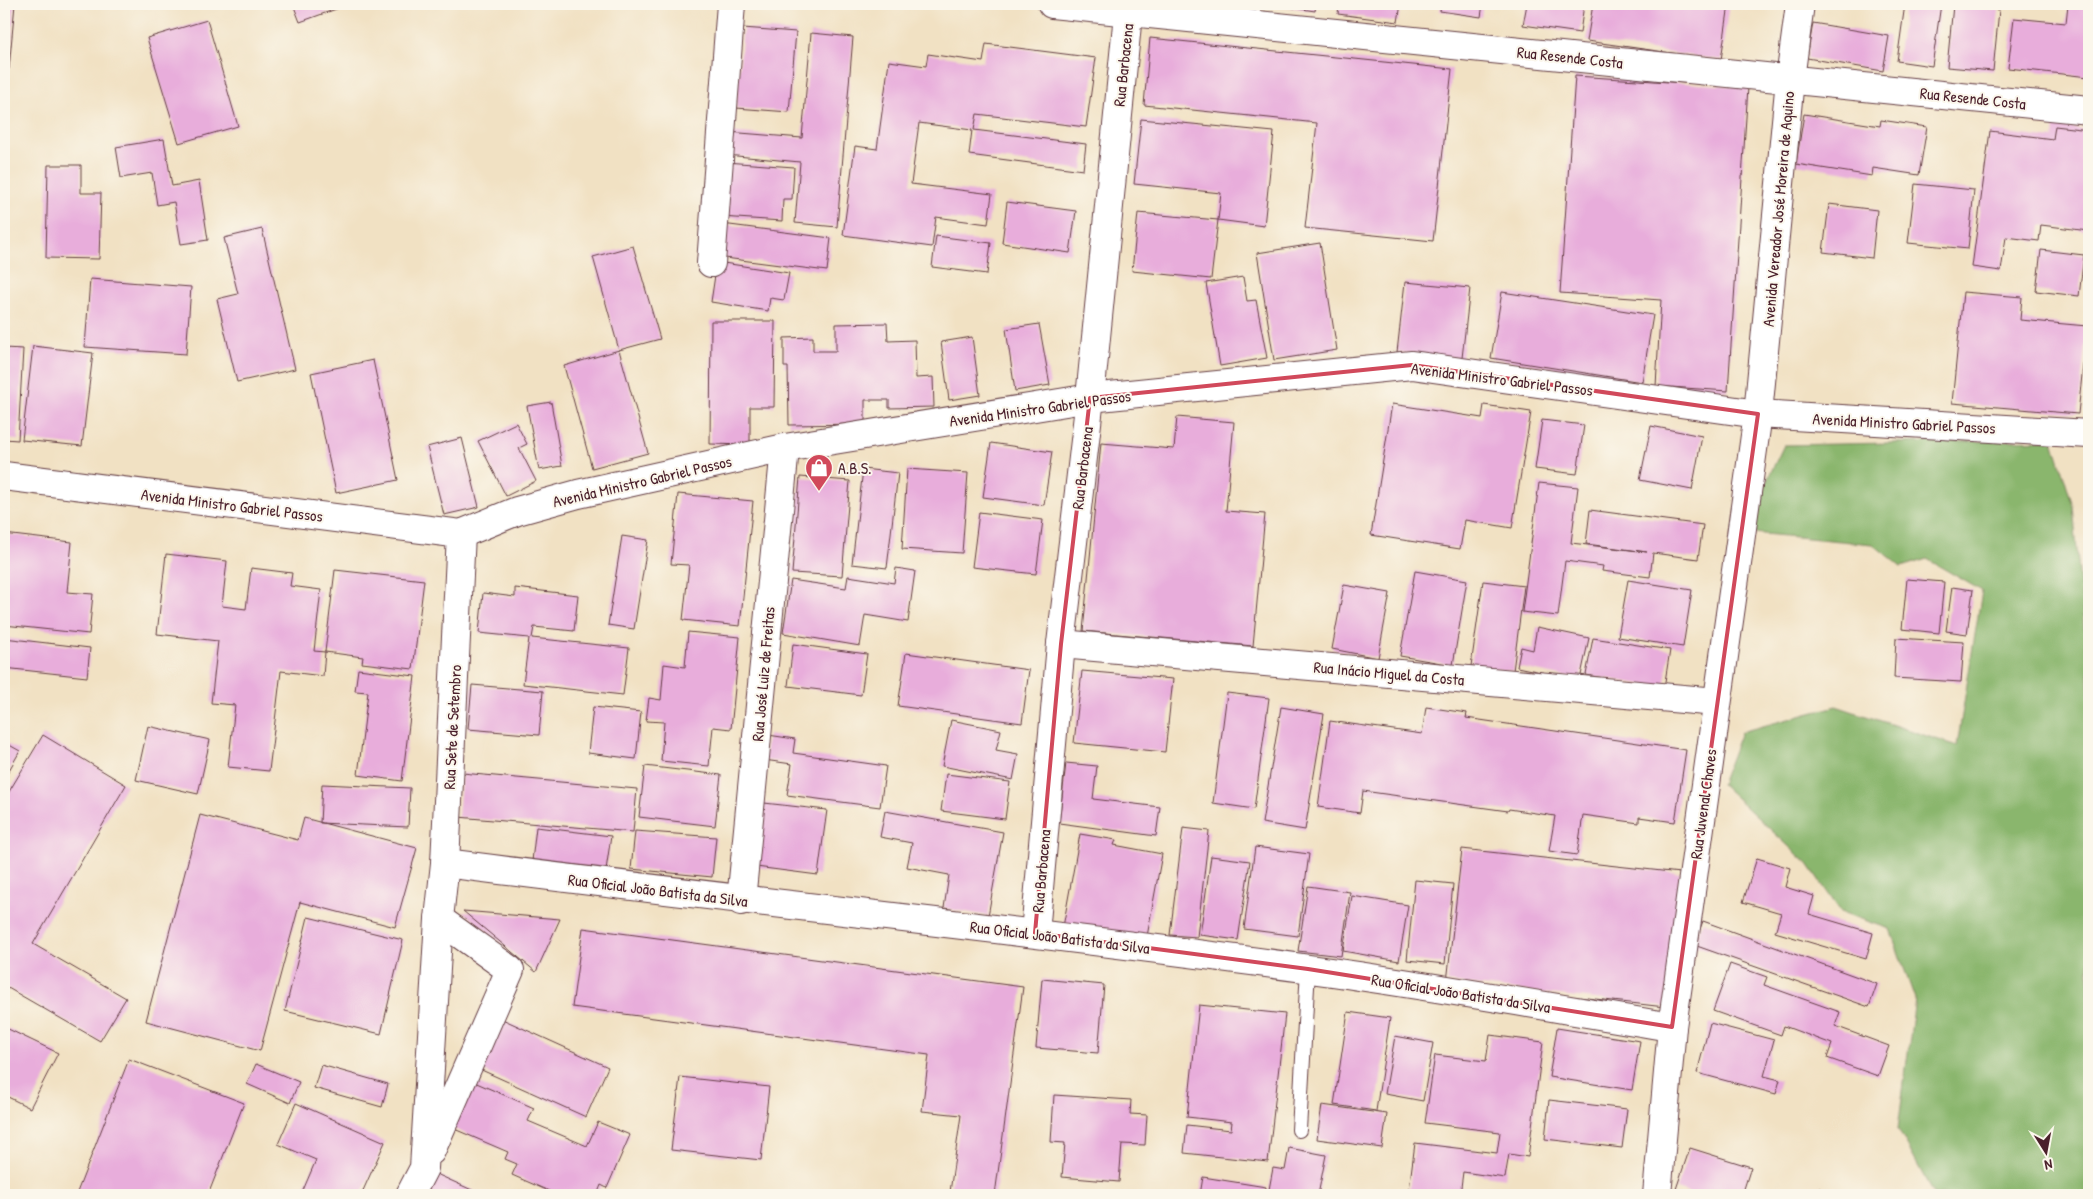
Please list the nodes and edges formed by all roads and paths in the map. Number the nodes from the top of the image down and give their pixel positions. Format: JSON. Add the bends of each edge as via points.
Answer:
{"nodes":[{"id":1,"x":731,"y":4,"type":"edge"},
{"id":2,"x":1052,"y":4,"type":"edge"},
{"id":3,"x":1800,"y":4,"type":"edge"},
{"id":4,"x":1129,"y":8,"type":"edge"},
{"id":5,"x":1790,"y":79,"type":"junction"},
{"id":6,"x":2089,"y":110,"type":"edge"},
{"id":7,"x":711,"y":263,"type":"dead end"},
{"id":8,"x":1090,"y":398,"type":"junction"},
{"id":9,"x":1758,"y":414,"type":"junction"},
{"id":10,"x":2089,"y":434,"type":"edge"},
{"id":11,"x":784,"y":448,"type":"junction"},
{"id":12,"x":4,"y":476,"type":"edge"},
{"id":13,"x":461,"y":534,"type":"junction"},
{"id":14,"x":1061,"y":644,"type":"junction"},
{"id":15,"x":1717,"y":702,"type":"junction"},
{"id":16,"x":445,"y":863,"type":"junction"},
{"id":17,"x":741,"y":901,"type":"junction"},
{"id":18,"x":439,"y":919,"type":"junction"},
{"id":19,"x":1035,"y":933,"type":"junction"},
{"id":20,"x":1308,"y":969,"type":"junction"},
{"id":21,"x":1672,"y":1027,"type":"junction"},
{"id":22,"x":1299,"y":1130,"type":"dead end"},
{"id":23,"x":424,"y":1168,"type":"junction"},
{"id":24,"x":410,"y":1195,"type":"edge"},
{"id":25,"x":1657,"y":1195,"type":"edge"}],
"edges":[{"from":1,"to":7,"type":"street"},
{"from":2,"to":4,"type":"street","name":"Rua Resende Costa"},
{"from":3,"to":5,"type":"street","name":"Avenida Vereador José Moreira de Aquino"},
{"from":4,"to":5,"type":"street","name":"Rua Resende Costa"},
{"from":4,"to":8,"type":"street","name":"Rua Barbacena"},
{"from":5,"to":6,"type":"street","name":"Rua Resende Costa"},
{"from":5,"to":9,"type":"street","name":"Avenida Vereador José Moreira de Aquino"},
{"from":8,"to":9,"type":"street","name":"Avenida Ministro Gabriel Passos","via":[[1412,365]]},
{"from":8,"to":11,"type":"street","name":"Avenida Ministro Gabriel Passos"},
{"from":8,"to":14,"type":"street","name":"Rua Barbacena"},
{"from":9,"to":10,"type":"street","name":"Avenida Ministro Gabriel Passos"},
{"from":9,"to":15,"type":"street","name":"Rua Juvenal Chaves"},
{"from":11,"to":13,"type":"street","name":"Avenida Ministro Gabriel Passos","via":[[578,494],[517,512]]},
{"from":11,"to":17,"type":"street","name":"Rua José Luiz de Freitas"},
{"from":12,"to":13,"type":"street","name":"Avenida Ministro Gabriel Passos"},
{"from":13,"to":16,"type":"street","name":"Rua Sete de Setembro"},
{"from":14,"to":15,"type":"street","name":"Rua Inácio Miguel da Costa"},
{"from":14,"to":19,"type":"street","name":"Rua Barbacena"},
{"from":15,"to":21,"type":"street","name":"Rua Juvenal Chaves"},
{"from":16,"to":17,"type":"street","name":"Rua Oficial João Batista da Silva"},
{"from":16,"to":18,"type":"street","name":"Rua Sete de Setembro"},
{"from":17,"to":19,"type":"street","name":"Rua Oficial João Batista da Silva"},
{"from":18,"to":23,"type":"street","name":"Rua Sete de Setembro"},
{"from":18,"to":23,"type":"street","name":"Rua Sete de Setembro","via":[[510,970]]},
{"from":19,"to":20,"type":"street","name":"Rua Oficial João Batista da Silva"},
{"from":20,"to":21,"type":"street","name":"Rua Oficial João Batista da Silva"},
{"from":20,"to":22,"type":"lane"},
{"from":21,"to":25,"type":"street","name":"Rua Juvenal Chaves"},
{"from":23,"to":24,"type":"street","name":"Rua Sete de Setembro"}]}
